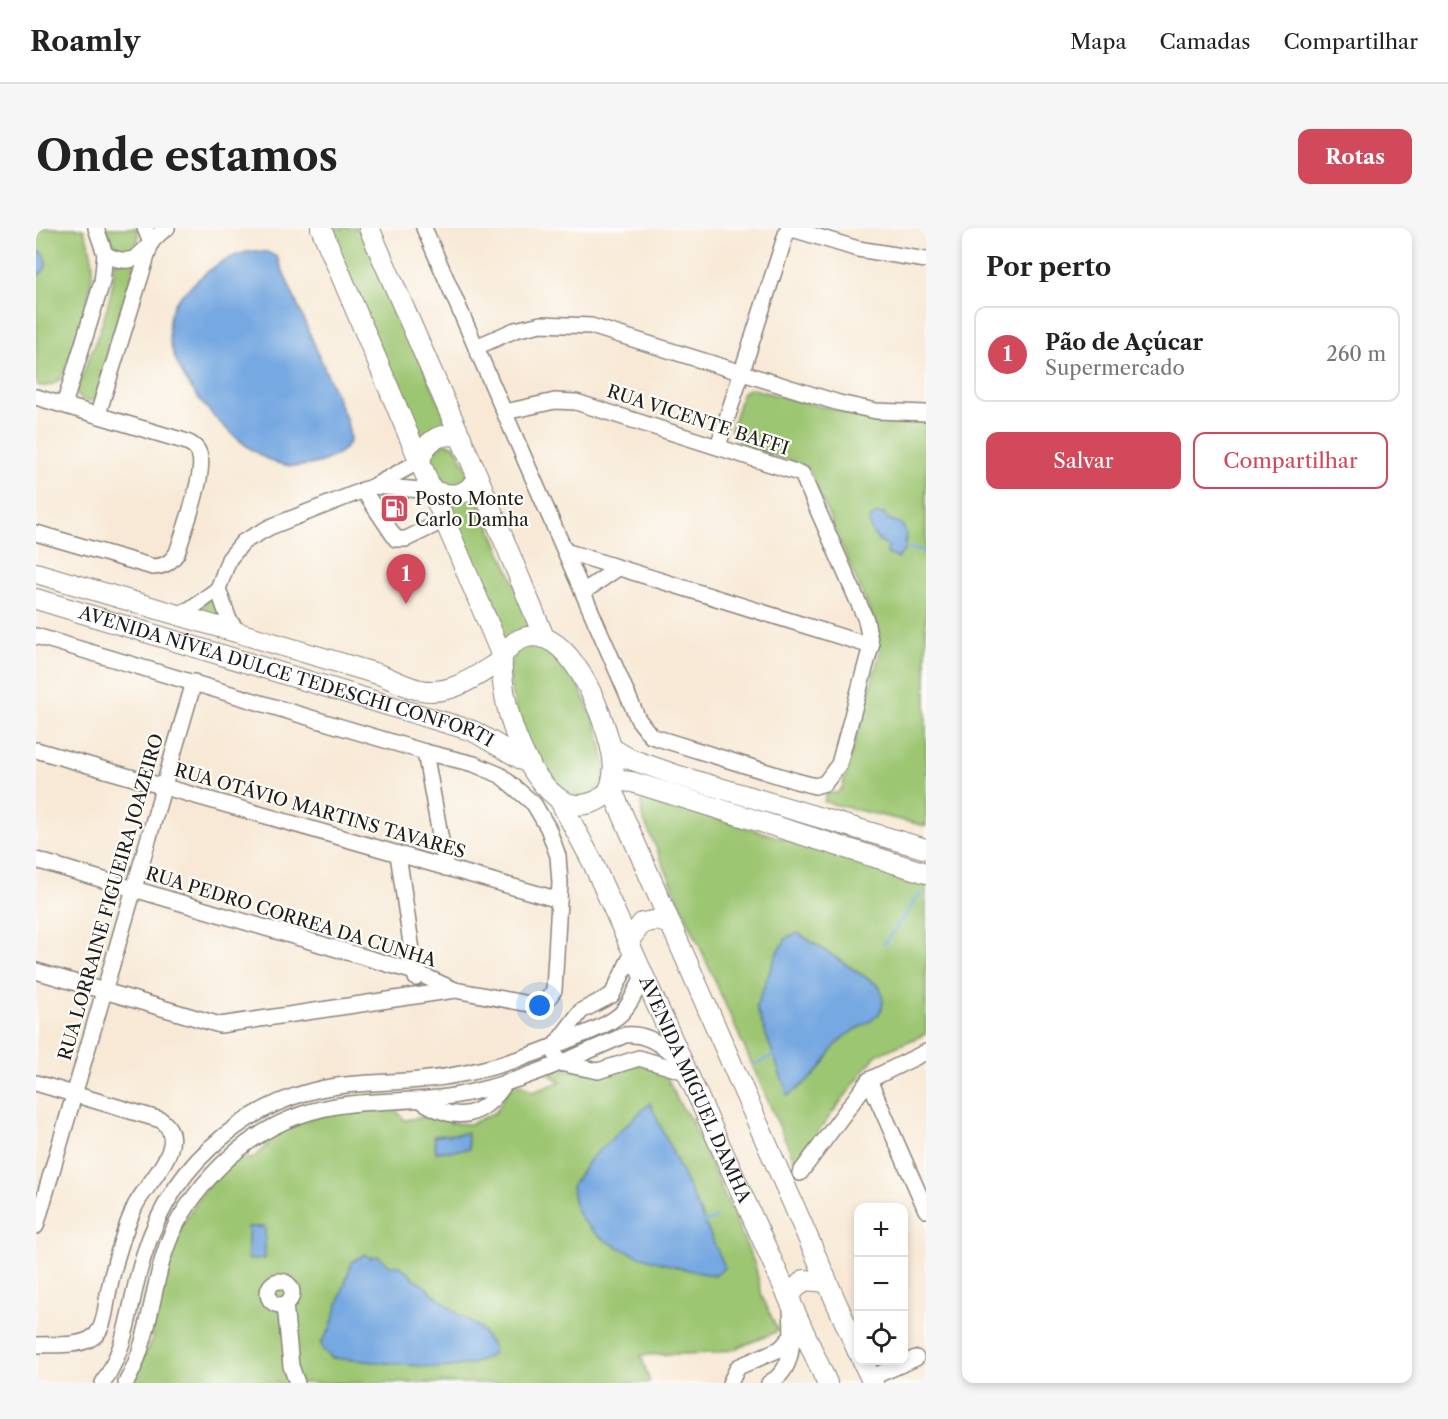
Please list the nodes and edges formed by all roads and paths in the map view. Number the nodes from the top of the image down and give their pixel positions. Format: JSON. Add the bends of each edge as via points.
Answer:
{"nodes":[{"id":1,"x":96,"y":228,"type":"edge"},
{"id":2,"x":167,"y":228,"type":"edge"},
{"id":3,"x":321,"y":228,"type":"edge"},
{"id":4,"x":369,"y":228,"type":"edge"},
{"id":5,"x":424,"y":228,"type":"edge"},
{"id":6,"x":788,"y":228,"type":"edge"},
{"id":7,"x":148,"y":235,"type":"edge"},
{"id":8,"x":105,"y":254,"type":"junction"},
{"id":9,"x":926,"y":260,"type":"edge"},
{"id":10,"x":476,"y":347,"type":"junction"},
{"id":11,"x":740,"y":374,"type":"junction"},
{"id":12,"x":36,"y":398,"type":"edge"},
{"id":13,"x":64,"y":405,"type":"junction"},
{"id":14,"x":505,"y":412,"type":"junction"},
{"id":15,"x":926,"y":412,"type":"edge"},
{"id":16,"x":98,"y":414,"type":"junction"},
{"id":17,"x":461,"y":437,"type":"junction"},
{"id":18,"x":718,"y":446,"type":"junction"},
{"id":19,"x":420,"y":461,"type":"junction"},
{"id":20,"x":477,"y":475,"type":"junction"},
{"id":21,"x":369,"y":488,"type":"junction"},
{"id":22,"x":433,"y":491,"type":"junction"},
{"id":23,"x":445,"y":520,"type":"junction"},
{"id":24,"x":36,"y":533,"type":"edge"},
{"id":25,"x":565,"y":552,"type":"junction"},
{"id":26,"x":618,"y":568,"type":"junction"},
{"id":27,"x":36,"y":573,"type":"edge"},
{"id":28,"x":218,"y":589,"type":"junction"},
{"id":29,"x":582,"y":592,"type":"junction"},
{"id":30,"x":36,"y":599,"type":"edge"},
{"id":31,"x":176,"y":615,"type":"junction"},
{"id":32,"x":490,"y":627,"type":"junction"},
{"id":33,"x":239,"y":633,"type":"junction"},
{"id":34,"x":36,"y":636,"type":"edge"},
{"id":35,"x":544,"y":637,"type":"junction"},
{"id":36,"x":871,"y":645,"type":"junction"},
{"id":37,"x":502,"y":658,"type":"junction"},
{"id":38,"x":484,"y":671,"type":"junction"},
{"id":39,"x":194,"y":682,"type":"junction"},
{"id":40,"x":611,"y":747,"type":"junction"},
{"id":41,"x":36,"y":750,"type":"edge"},
{"id":42,"x":425,"y":752,"type":"junction"},
{"id":43,"x":532,"y":766,"type":"junction"},
{"id":44,"x":611,"y":784,"type":"junction"},
{"id":45,"x":164,"y":786,"type":"junction"},
{"id":46,"x":559,"y":799,"type":"junction"},
{"id":47,"x":926,"y":849,"type":"edge"},
{"id":48,"x":398,"y":854,"type":"junction"},
{"id":49,"x":36,"y":860,"type":"edge"},
{"id":50,"x":446,"y":868,"type":"junction"},
{"id":51,"x":926,"y":873,"type":"edge"},
{"id":52,"x":135,"y":889,"type":"junction"},
{"id":53,"x":559,"y":900,"type":"junction"},
{"id":54,"x":669,"y":924,"type":"junction"},
{"id":55,"x":631,"y":947,"type":"junction"},
{"id":56,"x":36,"y":971,"type":"edge"},
{"id":57,"x":415,"y":972,"type":"junction"},
{"id":58,"x":644,"y":976,"type":"junction"},
{"id":59,"x":455,"y":990,"type":"junction"},
{"id":60,"x":104,"y":991,"type":"junction"},
{"id":61,"x":419,"y":996,"type":"junction"},
{"id":62,"x":617,"y":1017,"type":"junction"},
{"id":63,"x":625,"y":1035,"type":"junction"},
{"id":64,"x":553,"y":1047,"type":"junction"},
{"id":65,"x":926,"y":1052,"type":"edge"},
{"id":66,"x":559,"y":1063,"type":"junction"},
{"id":67,"x":686,"y":1066,"type":"junction"},
{"id":68,"x":462,"y":1074,"type":"junction"},
{"id":69,"x":869,"y":1080,"type":"junction"},
{"id":70,"x":506,"y":1082,"type":"junction"},
{"id":71,"x":36,"y":1083,"type":"edge"},
{"id":72,"x":75,"y":1093,"type":"junction"},
{"id":73,"x":465,"y":1093,"type":"junction"},
{"id":74,"x":422,"y":1101,"type":"junction"},
{"id":75,"x":277,"y":1103,"type":"junction"},
{"id":76,"x":285,"y":1120,"type":"junction"},
{"id":77,"x":800,"y":1173,"type":"dead end"},
{"id":78,"x":926,"y":1210,"type":"edge"},
{"id":79,"x":36,"y":1226,"type":"edge"},
{"id":80,"x":827,"y":1282,"type":"junction"},
{"id":81,"x":790,"y":1298,"type":"junction"},
{"id":82,"x":285,"y":1304,"type":"dead end"},
{"id":83,"x":791,"y":1337,"type":"junction"},
{"id":84,"x":854,"y":1343,"type":"edge"},
{"id":85,"x":36,"y":1345,"type":"edge"},
{"id":86,"x":916,"y":1358,"type":"dead end"},
{"id":87,"x":868,"y":1374,"type":"edge"},
{"id":88,"x":776,"y":1381,"type":"edge"},
{"id":89,"x":103,"y":1383,"type":"edge"},
{"id":90,"x":126,"y":1383,"type":"edge"},
{"id":91,"x":297,"y":1383,"type":"edge"},
{"id":92,"x":730,"y":1383,"type":"edge"},
{"id":93,"x":827,"y":1383,"type":"edge"}],
"edges":[{"from":1,"to":8,"type":"street"},
{"from":2,"to":7,"type":"street"},
{"from":3,"to":19,"type":"main road"},
{"from":4,"to":17,"type":"main road"},
{"from":5,"to":10,"type":"street"},
{"from":6,"to":9,"type":"street","via":[[858,249]]},
{"from":6,"to":11,"type":"street"},
{"from":7,"to":8,"type":"street","via":[[145,252],[126,261]]},
{"from":7,"to":16,"type":"street"},
{"from":8,"to":13,"type":"street","via":[[102,282]]},
{"from":10,"to":11,"type":"street","via":[[515,330],[541,324],[591,326]]},
{"from":10,"to":14,"type":"street"},
{"from":11,"to":15,"type":"street","via":[[876,411]]},
{"from":11,"to":18,"type":"street"},
{"from":12,"to":13,"type":"street"},
{"from":13,"to":16,"type":"street"},
{"from":14,"to":18,"type":"street","name":"RUA VICENTE BAFFI","via":[[555,401],[576,402]]},
{"from":14,"to":25,"type":"street"},
{"from":16,"to":24,"type":"street","via":[[184,441],[198,450],[201,466],[177,553],[171,562],[153,567]]},
{"from":17,"to":19,"type":"main road","via":[[432,440],[423,448]]},
{"from":17,"to":20,"type":"main road"},
{"from":18,"to":36,"type":"street","name":"RUA VICENTE BAFFI","via":[[802,474],[866,620]]},
{"from":19,"to":21,"type":"street"},
{"from":19,"to":22,"type":"main road"},
{"from":20,"to":22,"type":"main road","via":[[462,494],[449,496]]},
{"from":20,"to":35,"type":"main road"},
{"from":21,"to":22,"type":"street"},
{"from":21,"to":23,"type":"street","via":[[396,539],[406,539]]},
{"from":21,"to":28,"type":"street","via":[[253,535],[229,560]]},
{"from":22,"to":23,"type":"main road"},
{"from":23,"to":32,"type":"main road"},
{"from":25,"to":26,"type":"street"},
{"from":25,"to":29,"type":"street"},
{"from":26,"to":29,"type":"street"},
{"from":26,"to":36,"type":"street"},
{"from":27,"to":31,"type":"main road","name":"AVENIDA NÍVEA DULCE TEDESCHI CONFORTI"},
{"from":28,"to":31,"type":"street"},
{"from":28,"to":33,"type":"street","via":[[229,620]]},
{"from":29,"to":36,"type":"street","name":"RUA VICENTE BAFFI","via":[[643,728],[651,736],[815,786],[825,783],[838,764]]},
{"from":30,"to":43,"type":"main road","name":"AVENIDA NÍVEA DULCE TEDESCHI CONFORTI","via":[[473,731]]},
{"from":31,"to":33,"type":"main road","name":"AVENIDA NÍVEA DULCE TEDESCHI CONFORTI"},
{"from":32,"to":37,"type":"main road"},
{"from":32,"to":38,"type":"main road"},
{"from":33,"to":38,"type":"main road","name":"AVENIDA NÍVEA DULCE TEDESCHI CONFORTI","via":[[420,690],[452,688]]},
{"from":34,"to":39,"type":"street"},
{"from":35,"to":37,"type":"main road","name":"AVENIDA NÍVEA DULCE TEDESCHI CONFORTI","via":[[515,642]]},
{"from":35,"to":40,"type":"main road","via":[[557,645],[583,678]]},
{"from":37,"to":38,"type":"main road","name":"AVENIDA NÍVEA DULCE TEDESCHI CONFORTI"},
{"from":37,"to":43,"type":"main road","via":[[509,715]]},
{"from":39,"to":42,"type":"street"},
{"from":39,"to":45,"type":"street","name":"RUA LORRAINE FIGUEIRA JOAZEIRO"},
{"from":40,"to":44,"type":"main road"},
{"from":40,"to":47,"type":"main road","via":[[630,759],[676,775]]},
{"from":41,"to":45,"type":"street","name":"RUA OTÁVIO MARTINS TAVARES"},
{"from":42,"to":50,"type":"street"},
{"from":42,"to":53,"type":"street","via":[[487,768],[511,782],[534,804],[558,856]]},
{"from":43,"to":46,"type":"main road","name":"AVENIDA MIGUEL DAMHA"},
{"from":44,"to":46,"type":"main road","via":[[600,798],[581,805]]},
{"from":44,"to":51,"type":"main road","via":[[632,782]]},
{"from":44,"to":54,"type":"main road"},
{"from":45,"to":48,"type":"street","name":"RUA OTÁVIO MARTINS TAVARES"},
{"from":45,"to":52,"type":"street","name":"RUA LORRAINE FIGUEIRA JOAZEIRO"},
{"from":46,"to":55,"type":"main road","name":"AVENIDA MIGUEL DAMHA"},
{"from":48,"to":50,"type":"street","name":"RUA OTÁVIO MARTINS TAVARES"},
{"from":48,"to":57,"type":"street"},
{"from":49,"to":52,"type":"street","name":"RUA PEDRO CORREA DA CUNHA"},
{"from":50,"to":53,"type":"street","name":"RUA OTÁVIO MARTINS TAVARES"},
{"from":52,"to":57,"type":"street","name":"RUA PEDRO CORREA DA CUNHA"},
{"from":52,"to":60,"type":"street","name":"RUA LORRAINE FIGUEIRA JOAZEIRO"},
{"from":53,"to":59,"type":"street","name":"RUA PEDRO CORREA DA CUNHA","via":[[554,990],[547,1000],[535,1004]]},
{"from":54,"to":55,"type":"main road","via":[[658,920],[642,923]]},
{"from":54,"to":80,"type":"main road"},
{"from":55,"to":58,"type":"main road","name":"AVENIDA MIGUEL DAMHA"},
{"from":55,"to":64,"type":"street","via":[[612,995],[581,1011]]},
{"from":56,"to":60,"type":"street"},
{"from":57,"to":59,"type":"street","name":"RUA PEDRO CORREA DA CUNHA"},
{"from":57,"to":61,"type":"street"},
{"from":58,"to":62,"type":"street"},
{"from":58,"to":67,"type":"main road","name":"AVENIDA MIGUEL DAMHA"},
{"from":59,"to":61,"type":"street"},
{"from":60,"to":61,"type":"street","via":[[220,1025]]},
{"from":60,"to":72,"type":"street","name":"RUA LORRAINE FIGUEIRA JOAZEIRO"},
{"from":62,"to":63,"type":"street"},
{"from":62,"to":64,"type":"street"},
{"from":63,"to":66,"type":"street"},
{"from":63,"to":67,"type":"street","via":[[651,1039]]},
{"from":64,"to":66,"type":"street"},
{"from":64,"to":68,"type":"street"},
{"from":65,"to":69,"type":"street"},
{"from":66,"to":67,"type":"street","via":[[598,1071],[639,1058]]},
{"from":66,"to":70,"type":"street"},
{"from":67,"to":81,"type":"main road","name":"AVENIDA MIGUEL DAMHA"},
{"from":68,"to":73,"type":"street","via":[[468,1081]]},
{"from":68,"to":75,"type":"street","via":[[330,1087]]},
{"from":69,"to":77,"type":"street"},
{"from":69,"to":78,"type":"street"},
{"from":70,"to":73,"type":"street"},
{"from":70,"to":74,"type":"street","via":[[490,1103],[466,1114],[439,1112]]},
{"from":71,"to":72,"type":"street"},
{"from":72,"to":79,"type":"street","name":"RUA LORRAINE FIGUEIRA JOAZEIRO"},
{"from":72,"to":85,"type":"street","via":[[161,1120],[172,1132],[170,1152],[136,1204],[124,1232],[100,1330],[80,1343]]},
{"from":73,"to":74,"type":"street"},
{"from":74,"to":76,"type":"street","via":[[336,1106]]},
{"from":75,"to":76,"type":"street"},
{"from":75,"to":89,"type":"street","via":[[235,1127],[210,1148],[167,1201],[143,1257],[128,1329]]},
{"from":76,"to":90,"type":"street","via":[[243,1145],[221,1164],[180,1218],[159,1270],[146,1338]]},
{"from":80,"to":81,"type":"main road","via":[[804,1280]]},
{"from":80,"to":84,"type":"main road"},
{"from":81,"to":83,"type":"street"},
{"from":81,"to":93,"type":"main road","name":"AVENIDA MIGUEL DAMHA"},
{"from":82,"to":91,"type":"street","via":[[291,1366]]},
{"from":83,"to":88,"type":"street","via":[[791,1355]]},
{"from":83,"to":92,"type":"street","via":[[780,1349],[738,1367]]},
{"from":86,"to":87,"type":"street"}]}
